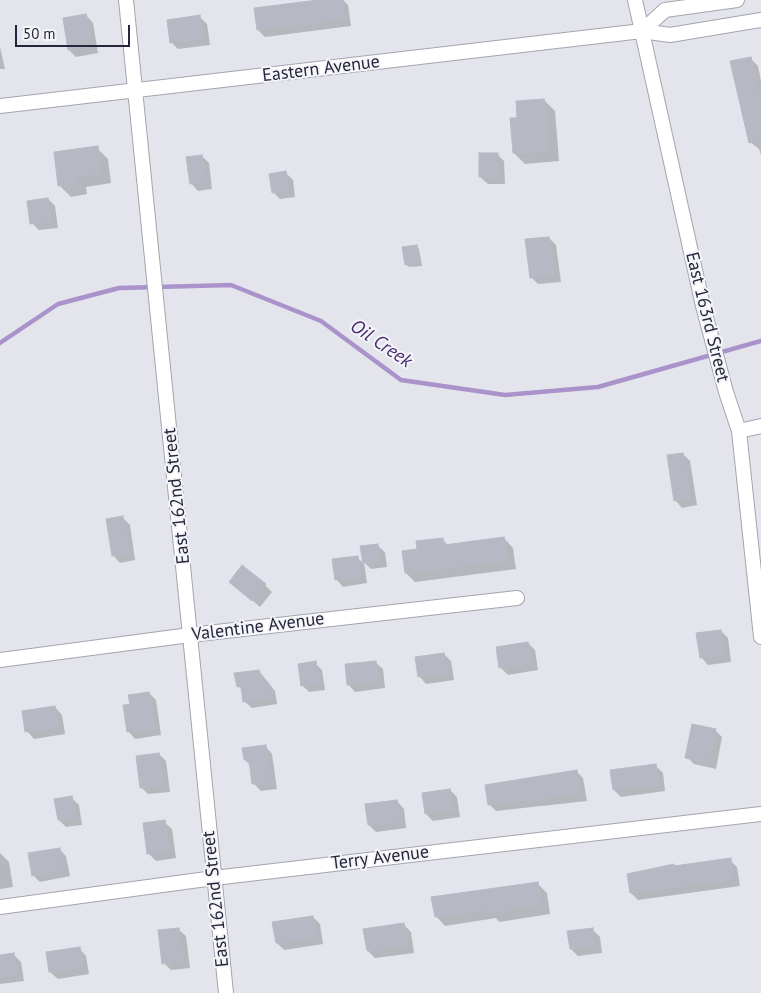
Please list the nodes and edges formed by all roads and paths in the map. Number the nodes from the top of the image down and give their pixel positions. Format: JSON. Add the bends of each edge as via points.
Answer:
{"nodes":[{"id":1,"x":126,"y":0,"type":"edge"},
{"id":2,"x":635,"y":0,"type":"edge"},
{"id":3,"x":737,"y":0,"type":"edge"},
{"id":4,"x":761,"y":20,"type":"edge"},
{"id":5,"x":642,"y":31,"type":"junction"},
{"id":6,"x":135,"y":91,"type":"junction"},
{"id":7,"x":0,"y":106,"type":"edge"},
{"id":8,"x":761,"y":426,"type":"edge"},
{"id":9,"x":739,"y":432,"type":"junction"},
{"id":10,"x":517,"y":598,"type":"dead end"},
{"id":11,"x":190,"y":635,"type":"junction"},
{"id":12,"x":761,"y":637,"type":"edge"},
{"id":13,"x":0,"y":660,"type":"edge"},
{"id":14,"x":761,"y":814,"type":"edge"},
{"id":15,"x":214,"y":878,"type":"junction"},
{"id":16,"x":0,"y":908,"type":"edge"},
{"id":17,"x":226,"y":993,"type":"edge"}],
"edges":[{"from":1,"to":6,"type":"street","name":"East 162nd Street"},
{"from":2,"to":5,"type":"street","name":"East 163rd Street"},
{"from":3,"to":5,"type":"street","via":[[664,10]]},
{"from":4,"to":5,"type":"street","name":"Eastern Avenue","via":[[670,35]]},
{"from":5,"to":6,"type":"street","name":"Eastern Avenue"},
{"from":5,"to":9,"type":"street","name":"East 163rd Street","via":[[703,306]]},
{"from":6,"to":7,"type":"street","name":"Eastern Avenue"},
{"from":6,"to":11,"type":"street","name":"East 162nd Street"},
{"from":8,"to":9,"type":"street"},
{"from":9,"to":12,"type":"street","name":"East 163rd Street"},
{"from":10,"to":11,"type":"street","name":"Valentine Avenue"},
{"from":11,"to":13,"type":"street","name":"Valentine Avenue"},
{"from":11,"to":15,"type":"street","name":"East 162nd Street"},
{"from":14,"to":15,"type":"street","name":"Terry Avenue"},
{"from":15,"to":16,"type":"street","name":"Terry Avenue"},
{"from":15,"to":17,"type":"street","name":"East 162nd Street"}]}
